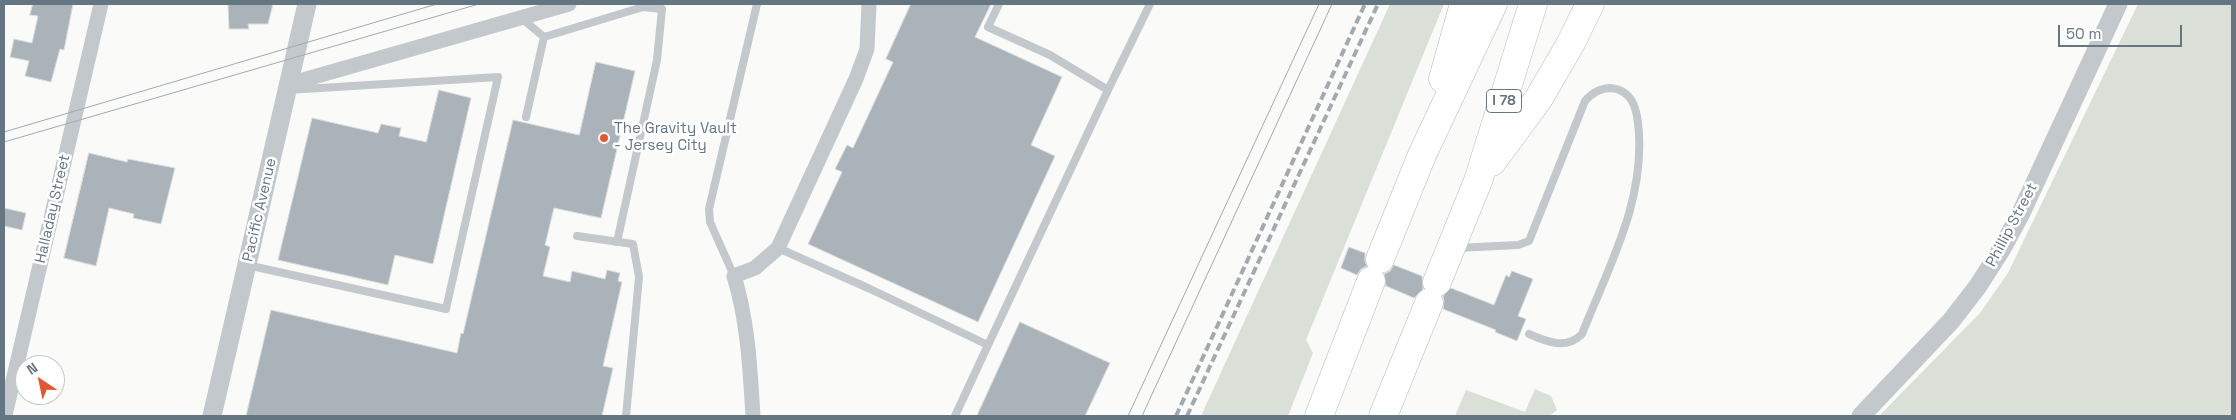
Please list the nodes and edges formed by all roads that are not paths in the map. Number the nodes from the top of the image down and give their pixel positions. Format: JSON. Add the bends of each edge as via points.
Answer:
{"nodes":[{"id":1,"x":101,"y":4,"type":"edge"},
{"id":2,"x":307,"y":4,"type":"edge"},
{"id":3,"x":569,"y":4,"type":"edge"},
{"id":4,"x":757,"y":4,"type":"edge"},
{"id":5,"x":869,"y":4,"type":"edge"},
{"id":6,"x":999,"y":4,"type":"edge"},
{"id":7,"x":1150,"y":4,"type":"edge"},
{"id":8,"x":1464,"y":4,"type":"edge"},
{"id":9,"x":1493,"y":4,"type":"edge"},
{"id":10,"x":1533,"y":4,"type":"edge"},
{"id":11,"x":1590,"y":4,"type":"edge"},
{"id":12,"x":2118,"y":4,"type":"edge"},
{"id":13,"x":520,"y":17,"type":"junction"},
{"id":14,"x":544,"y":37,"type":"junction"},
{"id":15,"x":288,"y":87,"type":"junction"},
{"id":16,"x":1108,"y":90,"type":"junction"},
{"id":17,"x":526,"y":117,"type":"dead end"},
{"id":18,"x":1422,"y":154,"type":"junction"},
{"id":19,"x":1478,"y":181,"type":"junction"},
{"id":20,"x":577,"y":236,"type":"dead end"},
{"id":21,"x":617,"y":242,"type":"junction"},
{"id":22,"x":778,"y":248,"type":"junction"},
{"id":23,"x":1451,"y":248,"type":"junction"},
{"id":24,"x":247,"y":265,"type":"junction"},
{"id":25,"x":734,"y":276,"type":"junction"},
{"id":26,"x":1529,"y":334,"type":"dead end"},
{"id":27,"x":988,"y":344,"type":"junction"},
{"id":28,"x":7,"y":415,"type":"edge"},
{"id":29,"x":212,"y":416,"type":"edge"},
{"id":30,"x":626,"y":416,"type":"edge"},
{"id":31,"x":753,"y":416,"type":"edge"},
{"id":32,"x":955,"y":416,"type":"edge"},
{"id":33,"x":1319,"y":416,"type":"edge"},
{"id":34,"x":1383,"y":416,"type":"edge"},
{"id":35,"x":1861,"y":416,"type":"edge"}],
"edges":[{"from":1,"to":28,"type":"street","name":"Halladay Street"},
{"from":2,"to":15,"type":"street","name":"Pacific Avenue"},
{"from":3,"to":13,"type":"street"},
{"from":4,"to":25,"type":"lane","via":[[709,209],[710,222]]},
{"from":5,"to":22,"type":"street","via":[[868,49]]},
{"from":6,"to":16,"type":"lane","via":[[988,27],[1050,55]]},
{"from":7,"to":16,"type":"lane"},
{"from":8,"to":18,"type":"highway"},
{"from":9,"to":18,"type":"highway"},
{"from":10,"to":19,"type":"highway","number":"I 78"},
{"from":11,"to":19,"type":"highway","via":[[1539,98]]},
{"from":12,"to":35,"type":"street","name":"Phillip Street","via":[[2001,250],[1951,321]]},
{"from":13,"to":14,"type":"lane"},
{"from":13,"to":15,"type":"street"},
{"from":14,"to":17,"type":"lane"},
{"from":14,"to":21,"type":"lane","via":[[643,7],[662,9],[657,60]]},
{"from":15,"to":24,"type":"street","name":"Pacific Avenue"},
{"from":15,"to":24,"type":"lane","via":[[498,77],[446,310]]},
{"from":16,"to":27,"type":"lane"},
{"from":18,"to":33,"type":"highway"},
{"from":19,"to":23,"type":"highway","number":"I 78"},
{"from":20,"to":21,"type":"lane"},
{"from":21,"to":30,"type":"lane","via":[[633,244],[639,277]]},
{"from":22,"to":25,"type":"street","via":[[755,268]]},
{"from":22,"to":27,"type":"lane"},
{"from":23,"to":26,"type":"lane","via":[[1518,246],[1528,241],[1585,102],[1606,88],[1620,90],[1631,98],[1636,110],[1640,150],[1633,200],[1582,334],[1561,344]]},
{"from":23,"to":34,"type":"highway","number":"I 78"},
{"from":24,"to":29,"type":"street","name":"Pacific Avenue"},
{"from":25,"to":31,"type":"street","via":[[750,360]]},
{"from":27,"to":32,"type":"lane"}]}
